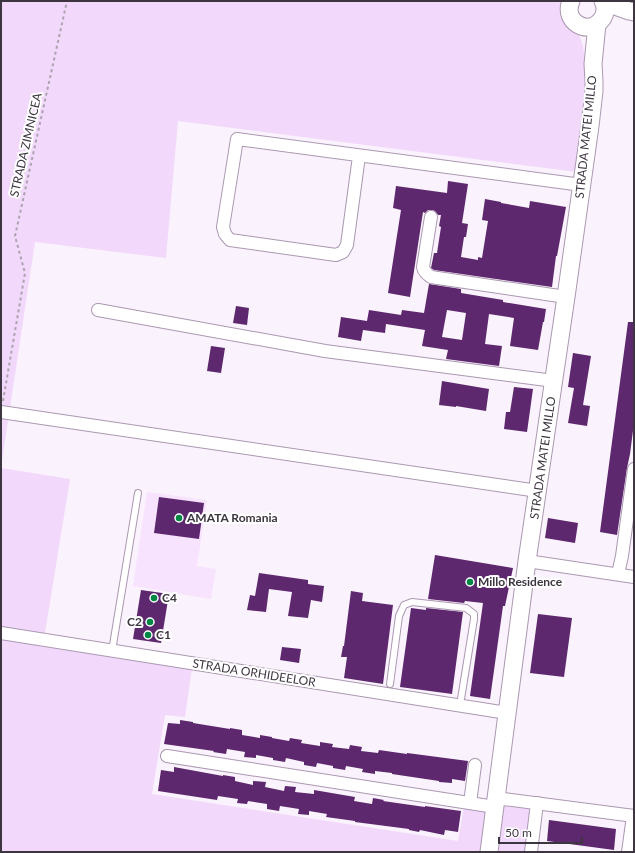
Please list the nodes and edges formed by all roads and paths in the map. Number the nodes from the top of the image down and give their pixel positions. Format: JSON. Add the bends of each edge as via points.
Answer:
{"nodes":[{"id":1,"x":67,"y":1,"type":"edge"},
{"id":2,"x":571,"y":1,"type":"edge"},
{"id":3,"x":602,"y":11,"type":"edge"},
{"id":4,"x":631,"y":12,"type":"edge"},
{"id":5,"x":578,"y":25,"type":"junction"},
{"id":6,"x":593,"y":64,"type":"junction"},
{"id":7,"x":359,"y":156,"type":"junction"},
{"id":8,"x":582,"y":185,"type":"junction"},
{"id":9,"x":431,"y":217,"type":"dead end"},
{"id":10,"x":566,"y":297,"type":"junction"},
{"id":11,"x":98,"y":310,"type":"dead end"},
{"id":12,"x":554,"y":381,"type":"junction"},
{"id":13,"x":2,"y":407,"type":"edge"},
{"id":14,"x":634,"y":469,"type":"edge"},
{"id":15,"x":538,"y":491,"type":"junction"},
{"id":16,"x":138,"y":493,"type":"dead end"},
{"id":17,"x":527,"y":561,"type":"junction"},
{"id":18,"x":618,"y":574,"type":"junction"},
{"id":19,"x":634,"y":577,"type":"edge"},
{"id":20,"x":1,"y":633,"type":"edge"},
{"id":21,"x":112,"y":651,"type":"junction"},
{"id":22,"x":390,"y":684,"type":"dead end"},
{"id":23,"x":460,"y":705,"type":"junction"},
{"id":24,"x":507,"y":713,"type":"junction"},
{"id":25,"x":167,"y":756,"type":"dead end"},
{"id":26,"x":475,"y":765,"type":"dead end"},
{"id":27,"x":496,"y":802,"type":"junction"},
{"id":28,"x":470,"y":803,"type":"junction"},
{"id":29,"x":537,"y":803,"type":"junction"},
{"id":30,"x":633,"y":816,"type":"edge"},
{"id":31,"x":489,"y":852,"type":"edge"},
{"id":32,"x":531,"y":852,"type":"edge"},
{"id":33,"x":628,"y":852,"type":"edge"}],
"edges":[{"from":1,"to":13,"type":"path","name":"STRADA ZIMNICEA","via":[[15,236],[25,273]]},
{"from":2,"to":5,"type":"street","name":"STRADA MATEI MILLO","via":[[571,18]]},
{"from":3,"to":4,"type":"street"},
{"from":3,"to":5,"type":"street","via":[[588,27]]},
{"from":3,"to":6,"type":"street","name":"STRADA MATEI MILLO"},
{"from":5,"to":6,"type":"street","name":"STRADA MATEI MILLO"},
{"from":6,"to":8,"type":"street","name":"STRADA MATEI MILLO","via":[[594,91]]},
{"from":7,"to":7,"type":"street","via":[[347,245],[343,252],[336,255],[230,240],[225,234],[223,228],[237,139]]},
{"from":7,"to":8,"type":"street"},
{"from":8,"to":10,"type":"street","name":"STRADA MATEI MILLO"},
{"from":9,"to":10,"type":"street","via":[[424,267],[427,275]]},
{"from":10,"to":12,"type":"street","name":"STRADA MATEI MILLO"},
{"from":11,"to":12,"type":"street","via":[[325,351]]},
{"from":12,"to":15,"type":"street","name":"STRADA MATEI MILLO"},
{"from":13,"to":15,"type":"street"},
{"from":14,"to":18,"type":"street"},
{"from":15,"to":17,"type":"street","name":"STRADA MATEI MILLO"},
{"from":16,"to":21,"type":"lane"},
{"from":17,"to":18,"type":"street"},
{"from":17,"to":24,"type":"street","name":"STRADA MATEI MILLO"},
{"from":18,"to":19,"type":"street"},
{"from":20,"to":21,"type":"street","name":"STRADA ORHIDEELOR"},
{"from":21,"to":23,"type":"street","name":"STRADA ORHIDEELOR"},
{"from":22,"to":23,"type":"lane","via":[[399,616],[404,605],[412,602],[466,608],[474,614],[474,619]]},
{"from":23,"to":24,"type":"street","name":"STRADA ORHIDEELOR"},
{"from":24,"to":27,"type":"street","name":"STRADA MATEI MILLO"},
{"from":25,"to":28,"type":"street"},
{"from":26,"to":28,"type":"street"},
{"from":27,"to":28,"type":"street"},
{"from":27,"to":29,"type":"street"},
{"from":27,"to":31,"type":"street","name":"STRADA MATEI MILLO"},
{"from":29,"to":30,"type":"street"},
{"from":29,"to":32,"type":"street"},
{"from":30,"to":33,"type":"street"}]}
